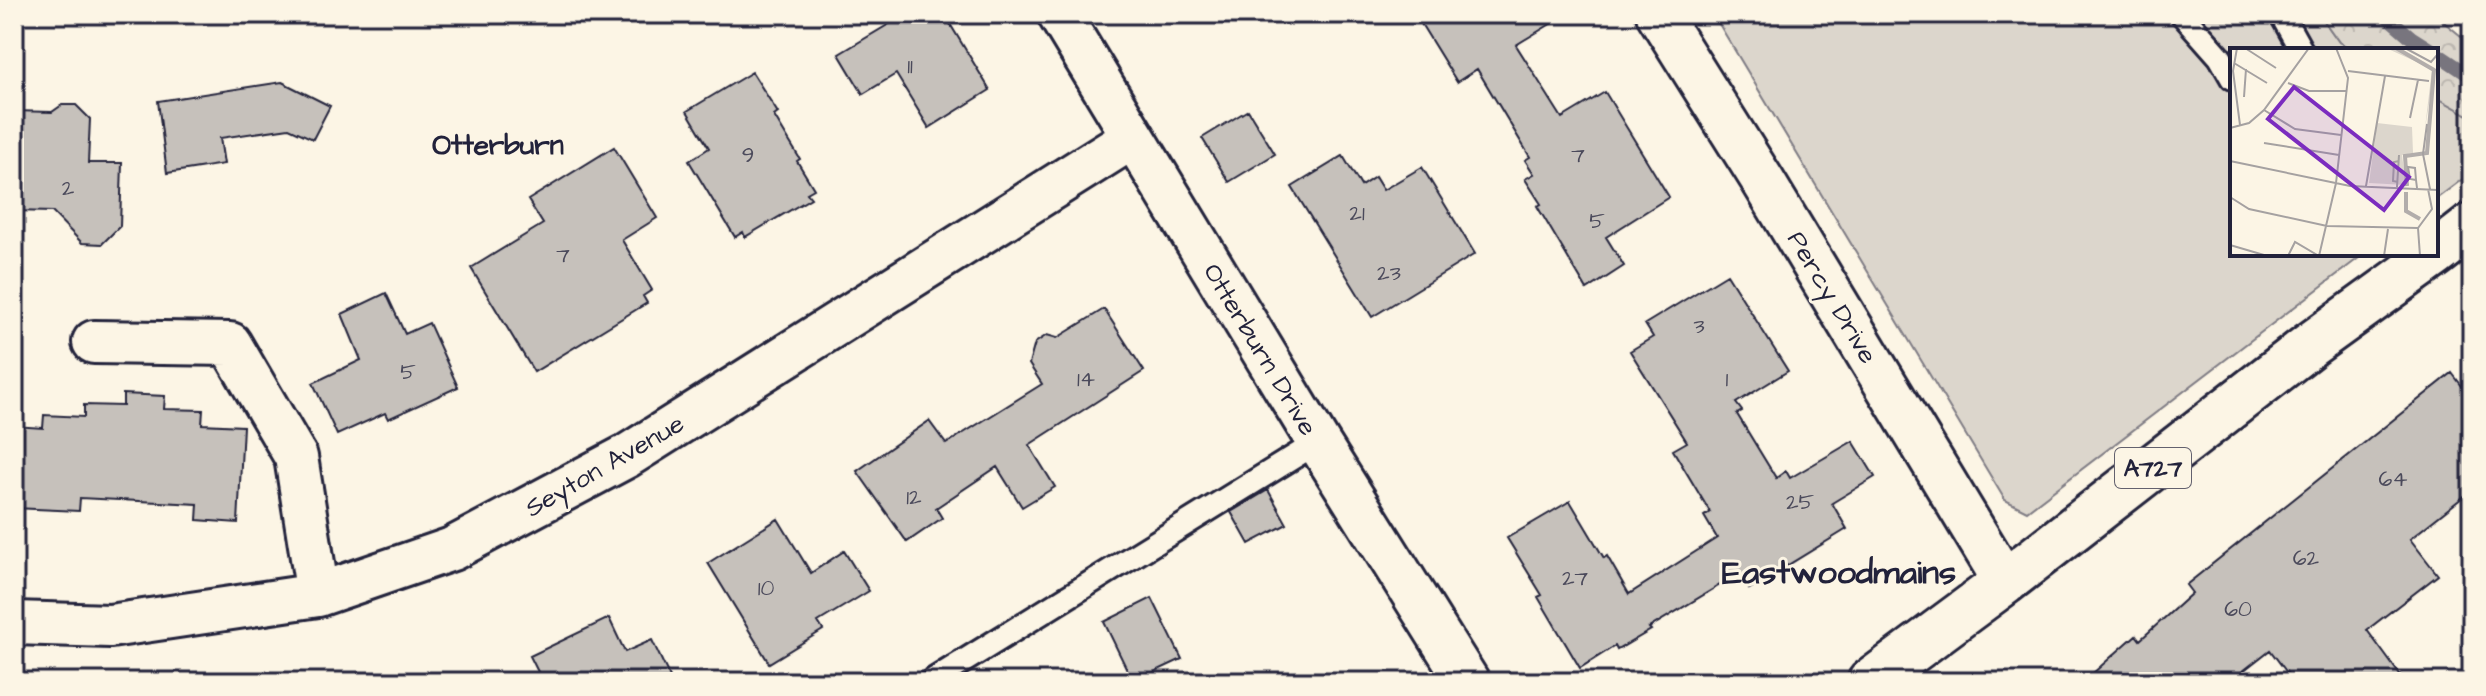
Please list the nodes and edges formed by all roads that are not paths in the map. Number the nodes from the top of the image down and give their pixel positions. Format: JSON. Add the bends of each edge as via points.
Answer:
{"nodes":[{"id":1,"x":1059,"y":14,"type":"edge"},
{"id":2,"x":1658,"y":14,"type":"edge"},
{"id":3,"x":2182,"y":14,"type":"edge"},
{"id":4,"x":2281,"y":14,"type":"edge"},
{"id":5,"x":2300,"y":48,"type":"edge"},
{"id":6,"x":2230,"y":74,"type":"edge"},
{"id":7,"x":1133,"y":137,"type":"junction"},
{"id":8,"x":2472,"y":226,"type":"edge"},
{"id":9,"x":2438,"y":250,"type":"edge"},
{"id":10,"x":2430,"y":256,"type":"edge"},
{"id":11,"x":94,"y":342,"type":"dead end"},
{"id":12,"x":1326,"y":456,"type":"junction"},
{"id":13,"x":2005,"y":582,"type":"junction"},
{"id":14,"x":318,"y":595,"type":"junction"},
{"id":15,"x":14,"y":623,"type":"edge"},
{"id":16,"x":930,"y":682,"type":"edge"},
{"id":17,"x":1468,"y":682,"type":"edge"},
{"id":18,"x":1870,"y":682,"type":"edge"}],
"edges":[{"from":1,"to":7,"type":"street","name":"Otterburn Drive"},
{"from":2,"to":13,"type":"street","name":"Percy Drive"},
{"from":3,"to":6,"type":"lane"},
{"from":4,"to":5,"type":"lane"},
{"from":7,"to":12,"type":"street","name":"Otterburn Drive"},
{"from":7,"to":14,"type":"street","name":"Seyton Avenue","via":[[627,456],[452,549]]},
{"from":8,"to":9,"type":"main road","number":"A727"},
{"from":10,"to":13,"type":"main road","number":"A727"},
{"from":11,"to":14,"type":"street","via":[[230,344],[296,457]]},
{"from":12,"to":16,"type":"lane"},
{"from":12,"to":17,"type":"street","name":"Otterburn Drive"},
{"from":13,"to":18,"type":"main road","number":"A727"},
{"from":14,"to":15,"type":"street","name":"Seyton Avenue","via":[[110,626]]}]}
